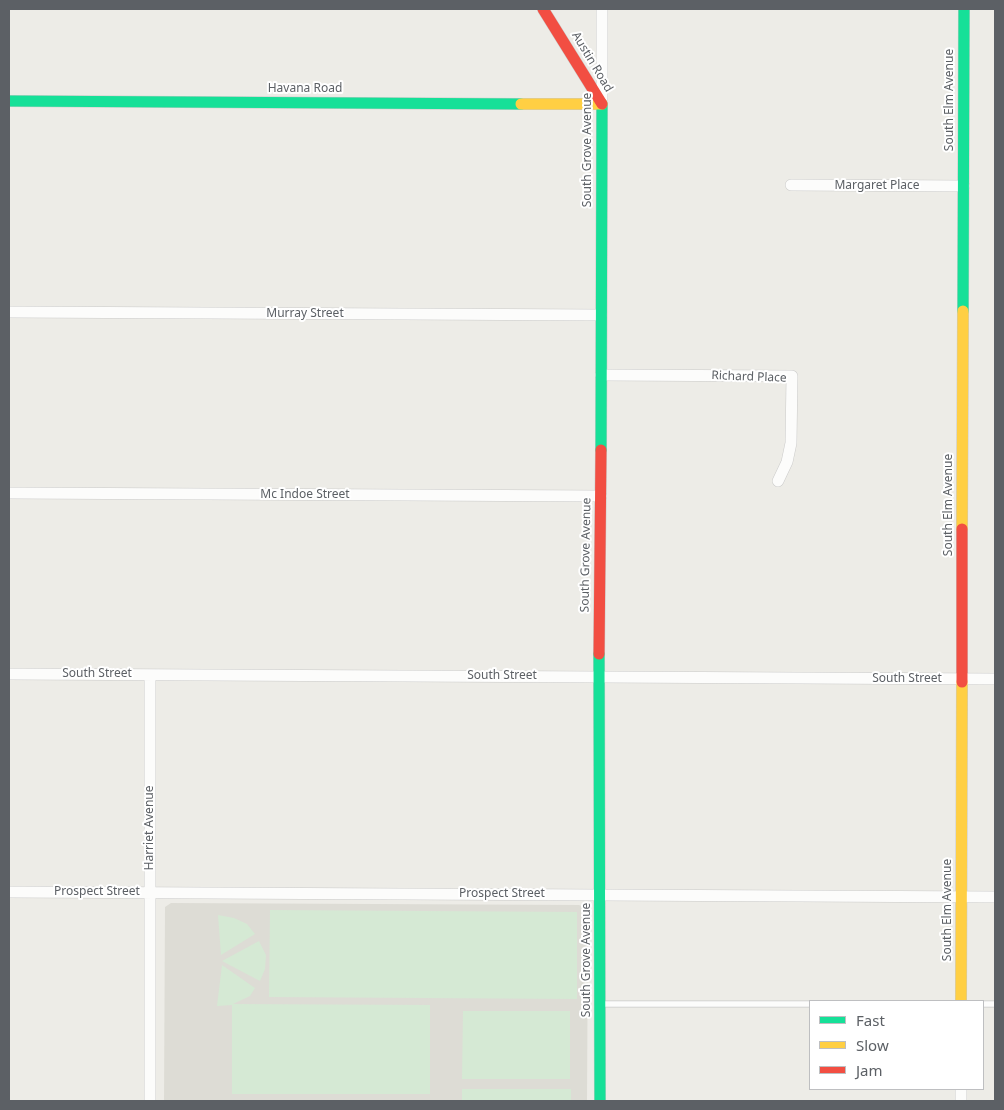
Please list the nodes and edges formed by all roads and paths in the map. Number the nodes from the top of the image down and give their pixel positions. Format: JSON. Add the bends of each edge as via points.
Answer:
{"nodes":[{"id":1,"x":543,"y":9,"type":"edge"},
{"id":2,"x":602,"y":9,"type":"edge"},
{"id":3,"x":964,"y":9,"type":"edge"},
{"id":4,"x":9,"y":101,"type":"edge"},
{"id":5,"x":602,"y":104,"type":"junction"},
{"id":6,"x":791,"y":185,"type":"dead end"},
{"id":7,"x":964,"y":186,"type":"junction"},
{"id":8,"x":9,"y":312,"type":"edge"},
{"id":9,"x":601,"y":315,"type":"junction"},
{"id":10,"x":601,"y":375,"type":"junction"},
{"id":11,"x":778,"y":481,"type":"dead end"},
{"id":12,"x":9,"y":493,"type":"edge"},
{"id":13,"x":601,"y":496,"type":"junction"},
{"id":14,"x":9,"y":674,"type":"edge"},
{"id":15,"x":150,"y":674,"type":"junction"},
{"id":16,"x":599,"y":677,"type":"junction"},
{"id":17,"x":962,"y":679,"type":"junction"},
{"id":18,"x":995,"y":679,"type":"edge"},
{"id":19,"x":9,"y":892,"type":"edge"},
{"id":20,"x":150,"y":892,"type":"junction"},
{"id":21,"x":600,"y":894,"type":"junction"},
{"id":22,"x":962,"y":896,"type":"junction"},
{"id":23,"x":995,"y":897,"type":"edge"},
{"id":24,"x":961,"y":1000,"type":"edge"},
{"id":25,"x":600,"y":1004,"type":"junction"},
{"id":26,"x":809,"y":1004,"type":"edge"},
{"id":27,"x":150,"y":1101,"type":"edge"},
{"id":28,"x":600,"y":1101,"type":"edge"}],
"edges":[{"from":1,"to":5,"type":"street","name":"Austin Road"},
{"from":2,"to":5,"type":"street","name":"South Grove Avenue"},
{"from":3,"to":7,"type":"street","name":"South Elm Avenue"},
{"from":4,"to":5,"type":"street","name":"Havana Road"},
{"from":5,"to":9,"type":"street","name":"South Grove Avenue"},
{"from":6,"to":7,"type":"street","name":"Margaret Place"},
{"from":7,"to":17,"type":"street","name":"South Elm Avenue"},
{"from":8,"to":9,"type":"street","name":"Murray Street"},
{"from":9,"to":10,"type":"street","name":"South Grove Avenue"},
{"from":10,"to":11,"type":"street","name":"Richard Place","via":[[792,376],[791,442],[787,462]]},
{"from":10,"to":13,"type":"street","name":"South Grove Avenue"},
{"from":12,"to":13,"type":"street","name":"Mc Indoe Street"},
{"from":13,"to":16,"type":"street","name":"South Grove Avenue"},
{"from":14,"to":15,"type":"street","name":"South Street"},
{"from":15,"to":16,"type":"street","name":"South Street"},
{"from":15,"to":20,"type":"street","name":"Harriet Avenue"},
{"from":16,"to":17,"type":"street","name":"South Street"},
{"from":16,"to":21,"type":"street","name":"South Grove Avenue"},
{"from":17,"to":18,"type":"street","name":"South Street"},
{"from":17,"to":22,"type":"street","name":"South Elm Avenue"},
{"from":19,"to":20,"type":"street","name":"Prospect Street"},
{"from":20,"to":21,"type":"street","name":"Prospect Street"},
{"from":20,"to":27,"type":"street","name":"Harriet Avenue"},
{"from":21,"to":22,"type":"street","name":"Prospect Street"},
{"from":21,"to":25,"type":"street","name":"South Grove Avenue"},
{"from":22,"to":23,"type":"street","name":"Prospect Street"},
{"from":22,"to":24,"type":"street","name":"South Elm Avenue"},
{"from":25,"to":26,"type":"lane"},
{"from":25,"to":28,"type":"street","name":"South Grove Avenue"}]}
